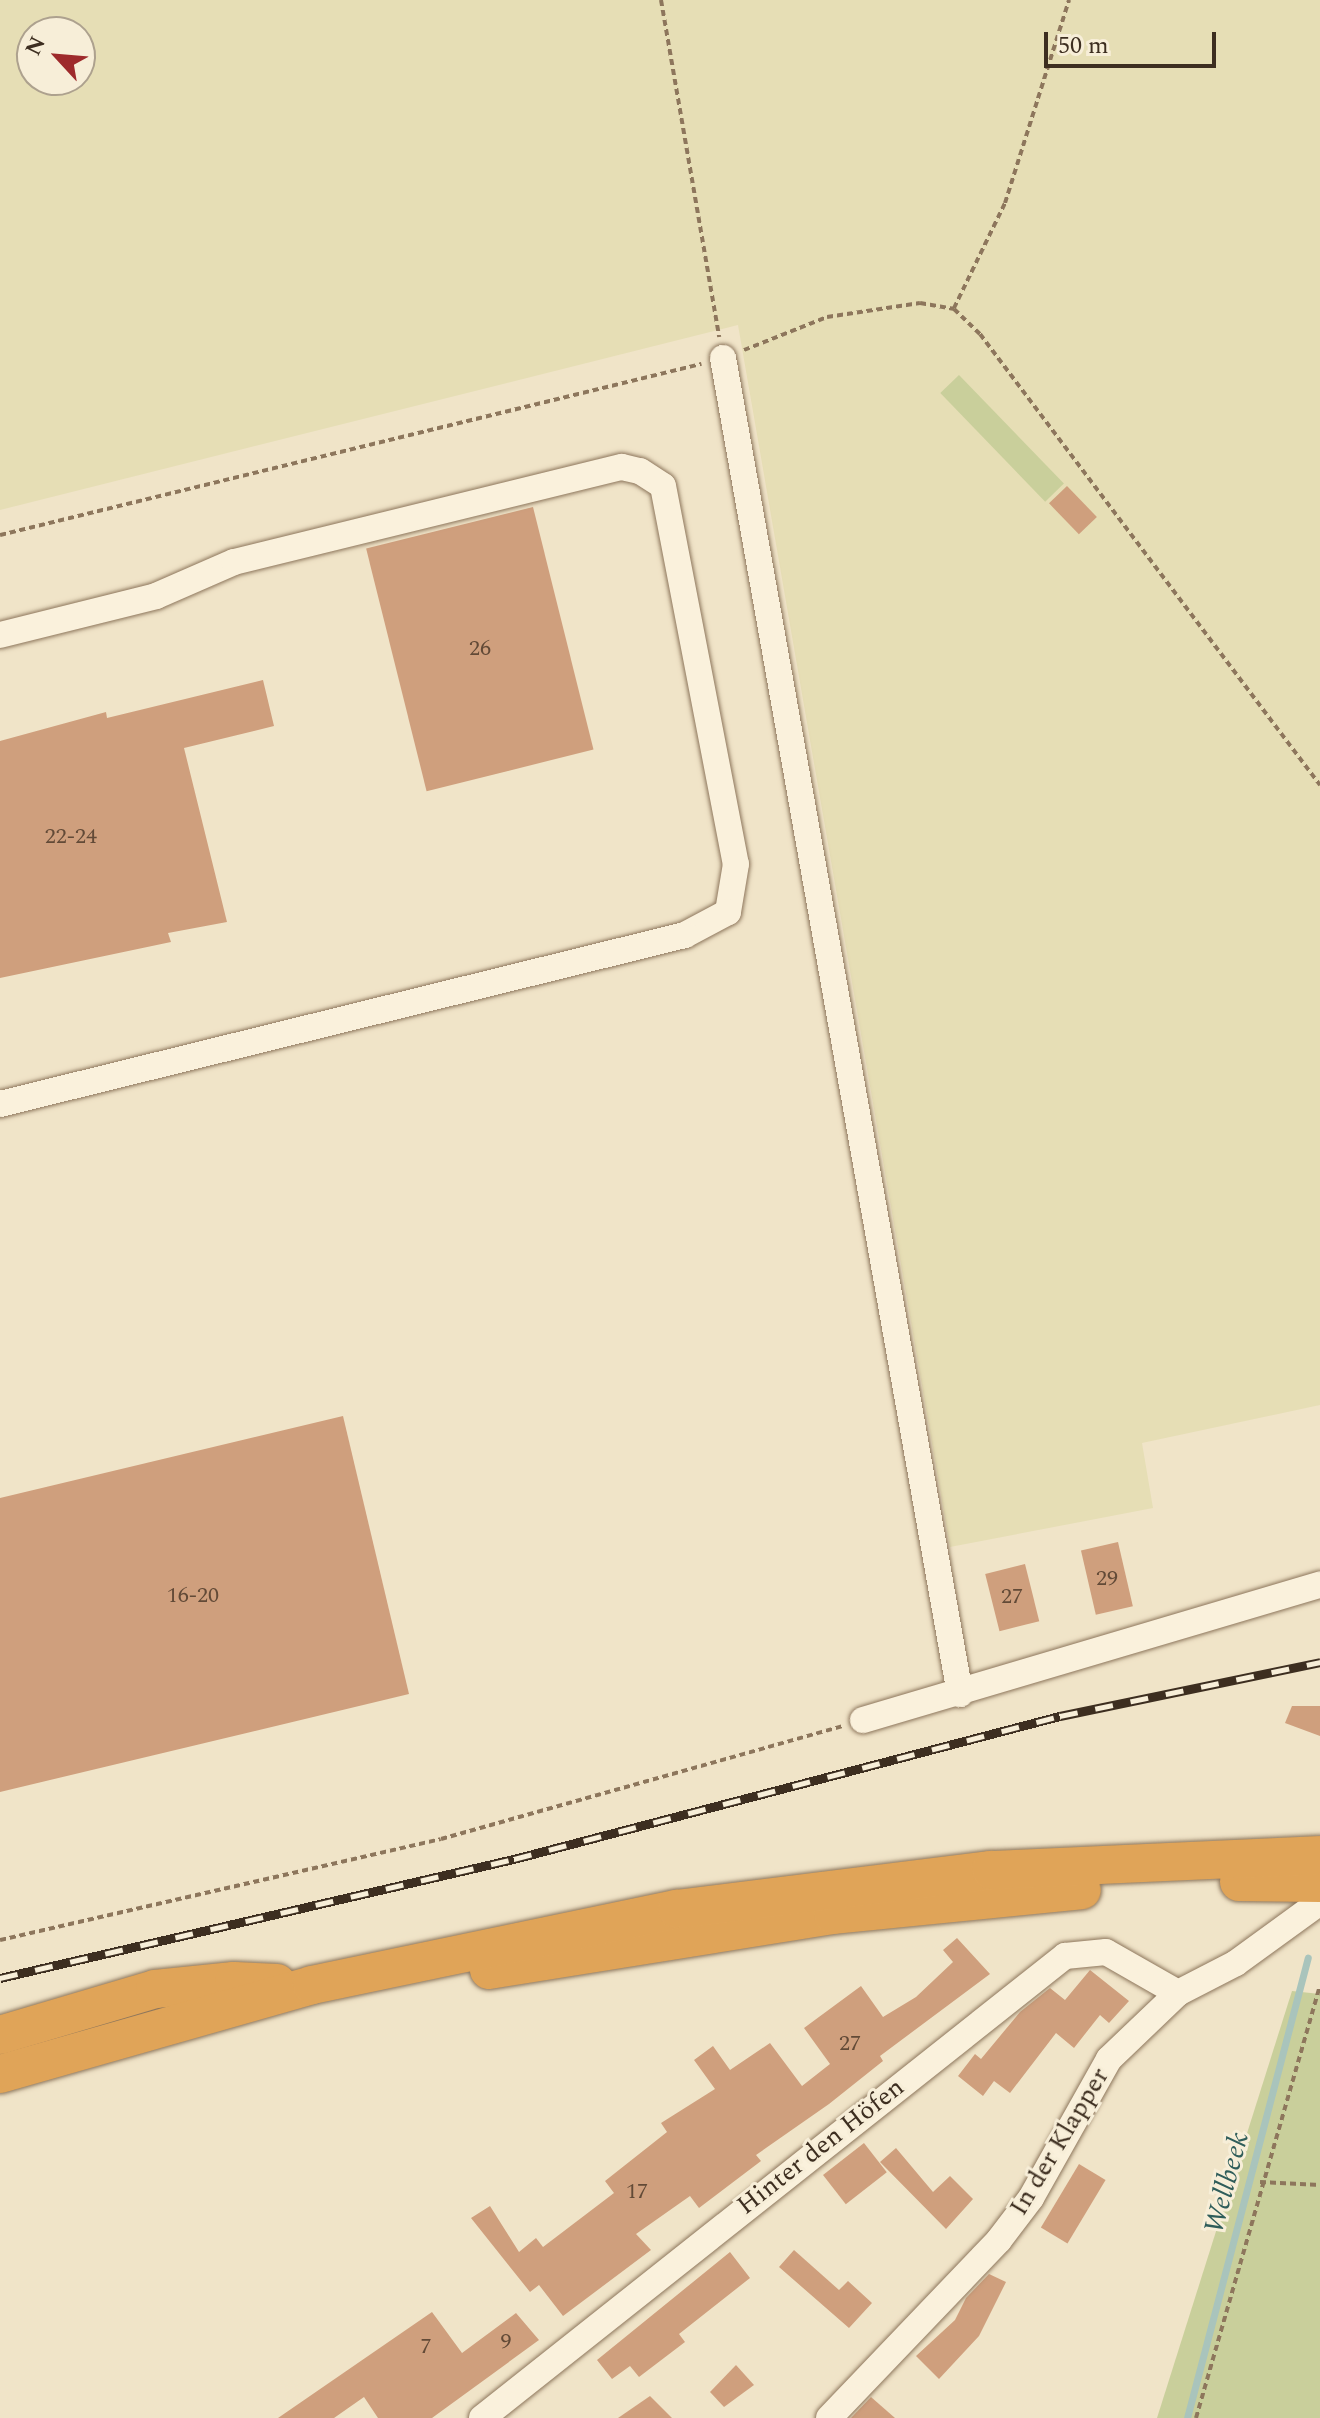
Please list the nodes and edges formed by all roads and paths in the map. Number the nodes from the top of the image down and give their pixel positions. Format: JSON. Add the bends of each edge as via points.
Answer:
{"nodes":[{"id":1,"x":661,"y":0,"type":"edge"},
{"id":2,"x":1069,"y":0,"type":"edge"},
{"id":3,"x":954,"y":309,"type":"junction"},
{"id":4,"x":723,"y":358,"type":"junction"},
{"id":5,"x":0,"y":535,"type":"edge"},
{"id":6,"x":0,"y":635,"type":"edge"},
{"id":7,"x":1320,"y":785,"type":"edge"},
{"id":8,"x":0,"y":1104,"type":"edge"},
{"id":9,"x":1320,"y":1585,"type":"edge"},
{"id":10,"x":960,"y":1694,"type":"junction"},
{"id":11,"x":863,"y":1720,"type":"joint"},
{"id":12,"x":1315,"y":1864,"type":"edge"},
{"id":13,"x":1320,"y":1902,"type":"edge"},
{"id":14,"x":0,"y":1940,"type":"edge"},
{"id":15,"x":312,"y":1985,"type":"junction"},
{"id":16,"x":1320,"y":1986,"type":"edge"},
{"id":17,"x":1178,"y":1993,"type":"junction"},
{"id":18,"x":0,"y":2035,"type":"edge"},
{"id":19,"x":0,"y":2074,"type":"edge"},
{"id":20,"x":0,"y":2099,"type":"edge"},
{"id":21,"x":1260,"y":2182,"type":"junction"},
{"id":22,"x":1320,"y":2185,"type":"edge"},
{"id":23,"x":482,"y":2418,"type":"edge"},
{"id":24,"x":829,"y":2418,"type":"edge"},
{"id":25,"x":1196,"y":2418,"type":"edge"}],
"edges":[{"from":1,"to":4,"type":"path"},
{"from":2,"to":3,"type":"path","via":[[1005,203]]},
{"from":3,"to":4,"type":"path","via":[[920,303],[827,317]]},
{"from":3,"to":7,"type":"path","via":[[980,334]]},
{"from":4,"to":5,"type":"path"},
{"from":4,"to":10,"type":"street"},
{"from":6,"to":8,"type":"street","via":[[156,596],[234,562],[622,467],[640,471],[663,486],[736,864],[728,912],[685,935]]},
{"from":9,"to":10,"type":"street"},
{"from":10,"to":11,"type":"street"},
{"from":11,"to":14,"type":"path","via":[[441,1839]]},
{"from":12,"to":15,"type":"highway","via":[[991,1870],[827,1888],[647,1915]]},
{"from":12,"to":20,"type":"highway","via":[[1275,1881],[994,1897],[833,1915],[490,1970],[351,2001]]},
{"from":13,"to":17,"type":"street","name":"In der Klapper","via":[[1236,1963]]},
{"from":15,"to":18,"type":"highway","via":[[234,1981],[155,1989]]},
{"from":15,"to":19,"type":"highway"},
{"from":16,"to":21,"type":"path"},
{"from":17,"to":23,"type":"street","name":"Hinter den Höfen","via":[[1106,1952],[1065,1956]]},
{"from":17,"to":24,"type":"street","name":"In der Klapper","via":[[1109,2059],[1031,2198],[999,2240]]},
{"from":21,"to":22,"type":"path"},
{"from":21,"to":25,"type":"path"}]}
